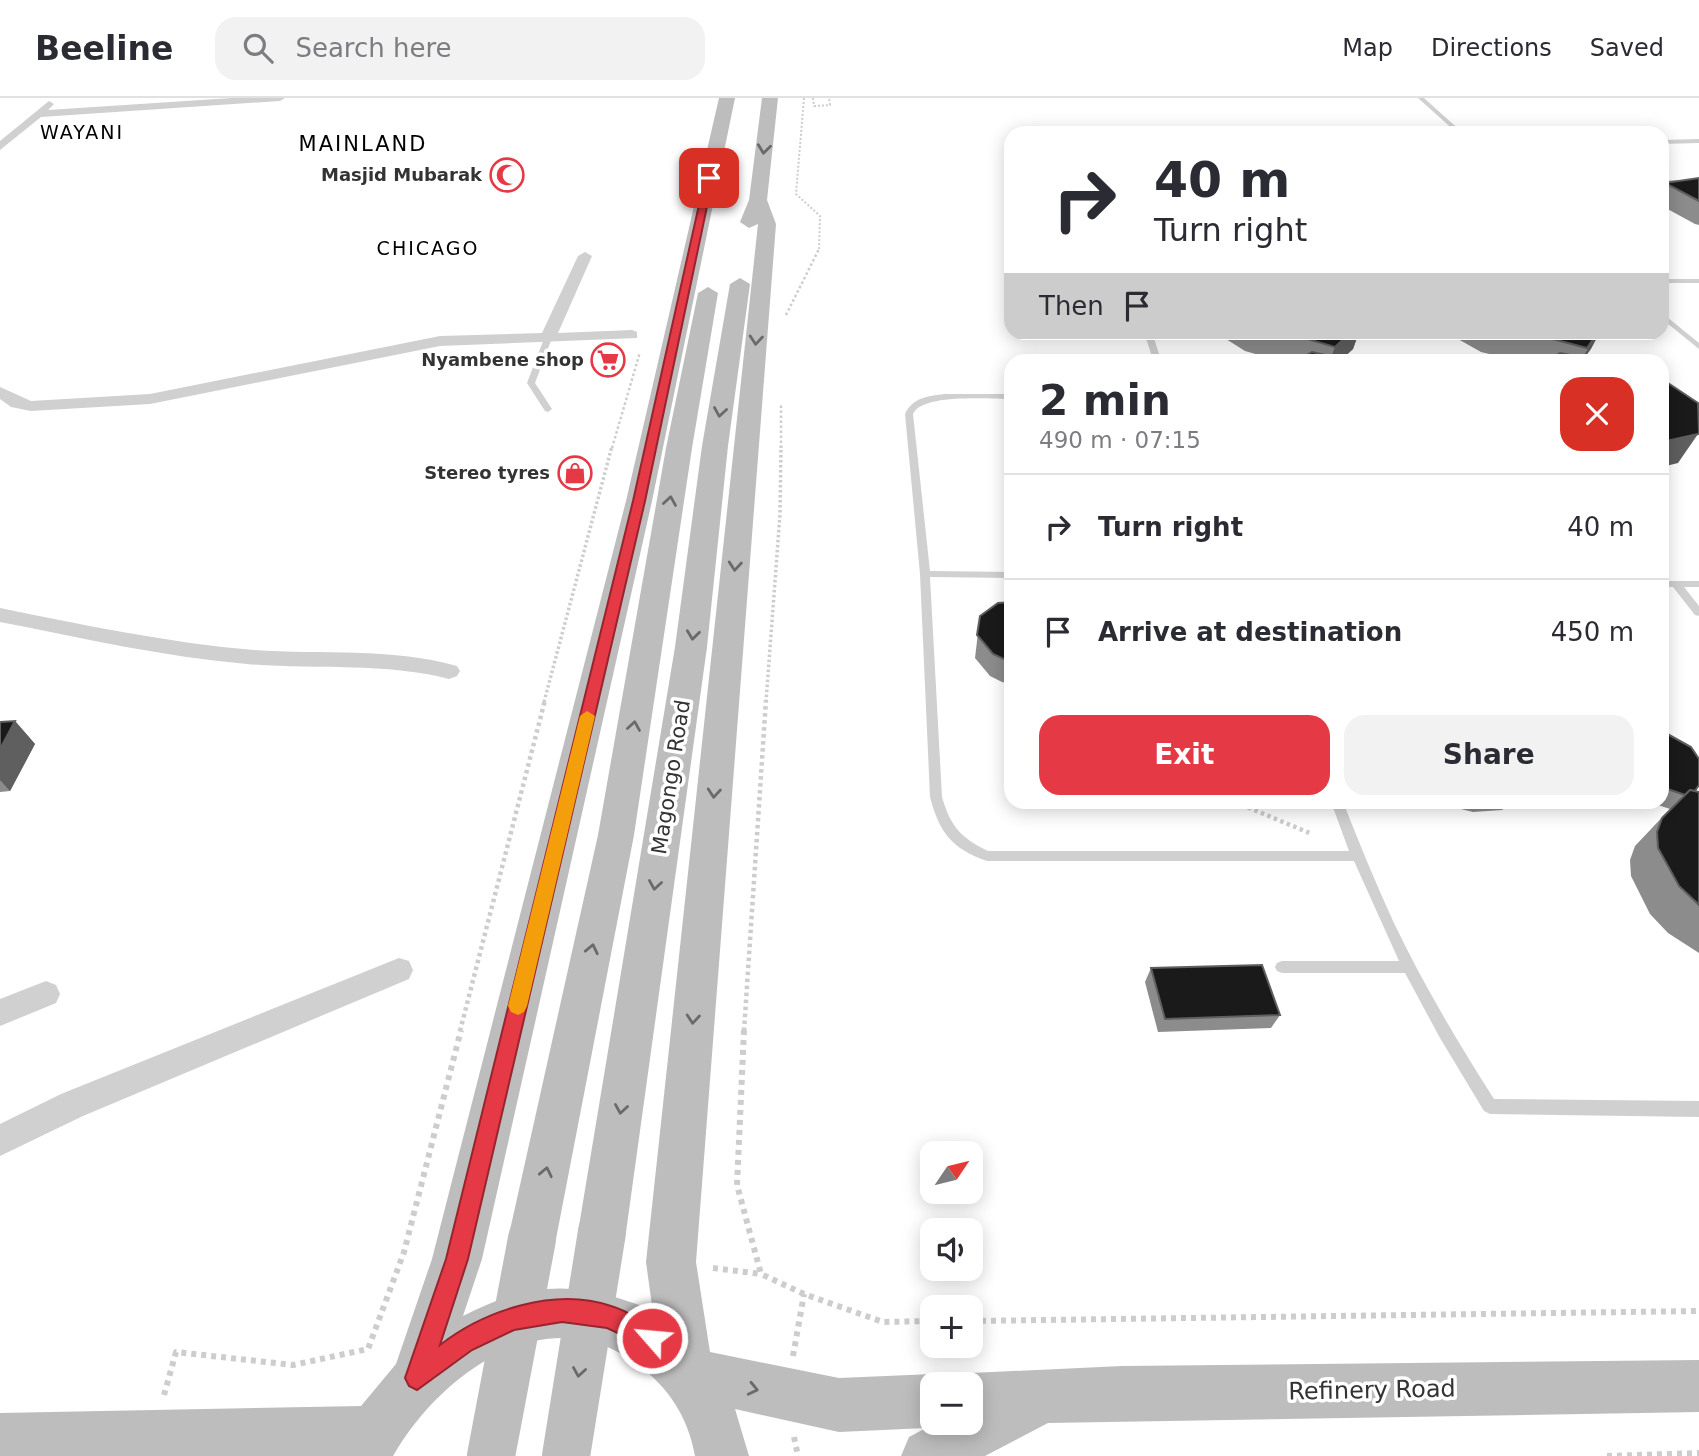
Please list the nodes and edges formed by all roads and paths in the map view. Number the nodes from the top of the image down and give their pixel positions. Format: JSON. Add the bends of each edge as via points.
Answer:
{"nodes":[{"id":1,"x":54,"y":98,"type":"edge"},
{"id":2,"x":280,"y":98,"type":"edge"},
{"id":3,"x":727,"y":98,"type":"edge"},
{"id":4,"x":745,"y":98,"type":"edge"},
{"id":5,"x":770,"y":98,"type":"edge"},
{"id":6,"x":804,"y":98,"type":"edge"},
{"id":7,"x":813,"y":98,"type":"edge"},
{"id":8,"x":829,"y":98,"type":"edge"},
{"id":9,"x":1421,"y":98,"type":"edge"},
{"id":10,"x":39,"y":114,"type":"junction"},
{"id":11,"x":1452,"y":126,"type":"edge"},
{"id":12,"x":1699,"y":141,"type":"edge"},
{"id":13,"x":1669,"y":142,"type":"edge"},
{"id":14,"x":0,"y":147,"type":"edge"},
{"id":15,"x":1699,"y":182,"type":"edge"},
{"id":16,"x":1669,"y":183,"type":"edge"},
{"id":17,"x":741,"y":203,"type":"junction"},
{"id":18,"x":585,"y":256,"type":"dead end"},
{"id":19,"x":712,"y":273,"type":"dead end"},
{"id":20,"x":1669,"y":281,"type":"edge"},
{"id":21,"x":1699,"y":281,"type":"edge"},
{"id":22,"x":784,"y":317,"type":"dead end"},
{"id":23,"x":1669,"y":321,"type":"edge"},
{"id":24,"x":548,"y":338,"type":"junction"},
{"id":25,"x":637,"y":340,"type":"joint"},
{"id":26,"x":1699,"y":347,"type":"edge"},
{"id":27,"x":0,"y":392,"type":"edge"},
{"id":28,"x":1004,"y":396,"type":"edge"},
{"id":29,"x":781,"y":398,"type":"dead end"},
{"id":30,"x":548,"y":409,"type":"dead end"},
{"id":31,"x":697,"y":447,"type":"junction"},
{"id":32,"x":925,"y":574,"type":"junction"},
{"id":33,"x":1004,"y":575,"type":"edge"},
{"id":34,"x":1669,"y":584,"type":"edge"},
{"id":35,"x":1676,"y":584,"type":"junction"},
{"id":36,"x":1699,"y":584,"type":"edge"},
{"id":37,"x":1699,"y":613,"type":"edge"},
{"id":38,"x":0,"y":615,"type":"edge"},
{"id":39,"x":449,"y":671,"type":"dead end"},
{"id":40,"x":1251,"y":809,"type":"edge"},
{"id":41,"x":1339,"y":809,"type":"edge"},
{"id":42,"x":1357,"y":856,"type":"junction"},
{"id":43,"x":1282,"y":967,"type":"dead end"},
{"id":44,"x":1409,"y":967,"type":"junction"},
{"id":45,"x":399,"y":970,"type":"dead end"},
{"id":46,"x":46,"y":994,"type":"dead end"},
{"id":47,"x":0,"y":1013,"type":"edge"},
{"id":48,"x":1699,"y":1109,"type":"edge"},
{"id":49,"x":0,"y":1140,"type":"edge"},
{"id":50,"x":1699,"y":1311,"type":"edge"},
{"id":51,"x":920,"y":1321,"type":"edge"},
{"id":52,"x":983,"y":1321,"type":"edge"},
{"id":53,"x":176,"y":1352,"type":"dead end"},
{"id":54,"x":687,"y":1373,"type":"junction"},
{"id":55,"x":417,"y":1378,"type":"junction"},
{"id":56,"x":1699,"y":1386,"type":"edge"},
{"id":57,"x":1045,"y":1396,"type":"junction"},
{"id":58,"x":983,"y":1399,"type":"edge"},
{"id":59,"x":920,"y":1402,"type":"edge"},
{"id":60,"x":368,"y":1445,"type":"edge"},
{"id":61,"x":8,"y":1446,"type":"edge"},
{"id":62,"x":1699,"y":1453,"type":"edge"},
{"id":63,"x":491,"y":1456,"type":"edge"},
{"id":64,"x":566,"y":1456,"type":"edge"},
{"id":65,"x":722,"y":1456,"type":"edge"},
{"id":66,"x":928,"y":1456,"type":"edge"},
{"id":67,"x":1607,"y":1456,"type":"edge"}],
"edges":[{"from":1,"to":10,"type":"street"},
{"from":2,"to":10,"type":"street"},
{"from":3,"to":55,"type":"main road","via":[[639,501],[460,1245]]},
{"from":4,"to":17,"type":"main road"},
{"from":5,"to":17,"type":"main road","name":"Magongo Road","one_way":true},
{"from":6,"to":22,"type":"path","via":[[796,194],[820,216],[819,254]]},
{"from":7,"to":8,"type":"path","via":[[814,106],[830,105]]},
{"from":9,"to":11,"type":"lane"},
{"from":10,"to":14,"type":"street"},
{"from":12,"to":13,"type":"lane"},
{"from":15,"to":16,"type":"lane"},
{"from":17,"to":31,"type":"main road","name":"Magongo Road","one_way":true,"via":[[749,221]]},
{"from":17,"to":54,"type":"main road","one_way":true,"via":[[767,224],[671,1262]]},
{"from":18,"to":24,"type":"street"},
{"from":19,"to":31,"type":"main road"},
{"from":20,"to":21,"type":"lane"},
{"from":23,"to":26,"type":"lane"},
{"from":24,"to":25,"type":"street"},
{"from":24,"to":27,"type":"street","via":[[440,341],[150,399],[31,406]]},
{"from":24,"to":30,"type":"lane","via":[[531,383]]},
{"from":25,"to":53,"type":"path","via":[[404,1252],[368,1349],[293,1365]]},
{"from":28,"to":32,"type":"lane","via":[[944,397],[912,407],[909,414]]},
{"from":29,"to":51,"type":"path","via":[[780,514],[749,922],[737,1185],[761,1274],[883,1322]]},
{"from":63,"to":31,"type":"main road","name":"Magongo Road","one_way":true,"bridge":true},
{"from":31,"to":64,"type":"main road","name":"Magongo Road","one_way":true,"bridge":true,"via":[[691,647]]},
{"from":32,"to":33,"type":"lane"},
{"from":32,"to":42,"type":"lane","via":[[936,797],[951,836],[969,848],[987,856]]},
{"from":34,"to":35,"type":"lane"},
{"from":35,"to":36,"type":"lane"},
{"from":35,"to":37,"type":"lane"},
{"from":38,"to":39,"type":"street","via":[[182,650],[274,659],[418,662]]},
{"from":40,"to":42,"type":"path"},
{"from":41,"to":42,"type":"lane"},
{"from":42,"to":44,"type":"lane"},
{"from":43,"to":44,"type":"lane"},
{"from":44,"to":48,"type":"lane","via":[[1450,1046],[1490,1106]]},
{"from":45,"to":49,"type":"street","via":[[72,1105]]},
{"from":46,"to":47,"type":"street"},
{"from":50,"to":52,"type":"path"},
{"from":54,"to":55,"type":"main road","via":[[652,1338],[609,1317],[562,1310],[512,1319],[463,1341]]},
{"from":54,"to":59,"type":"main road","one_way":true,"via":[[839,1405]]},
{"from":54,"to":65,"type":"main road","via":[[708,1409]]},
{"from":55,"to":60,"type":"main road"},
{"from":56,"to":57,"type":"main road","name":"Refinery Road"},
{"from":57,"to":58,"type":"main road","name":"Refinery Road"},
{"from":57,"to":66,"type":"main road"},
{"from":60,"to":61,"type":"main road"},
{"from":62,"to":67,"type":"path"}]}
